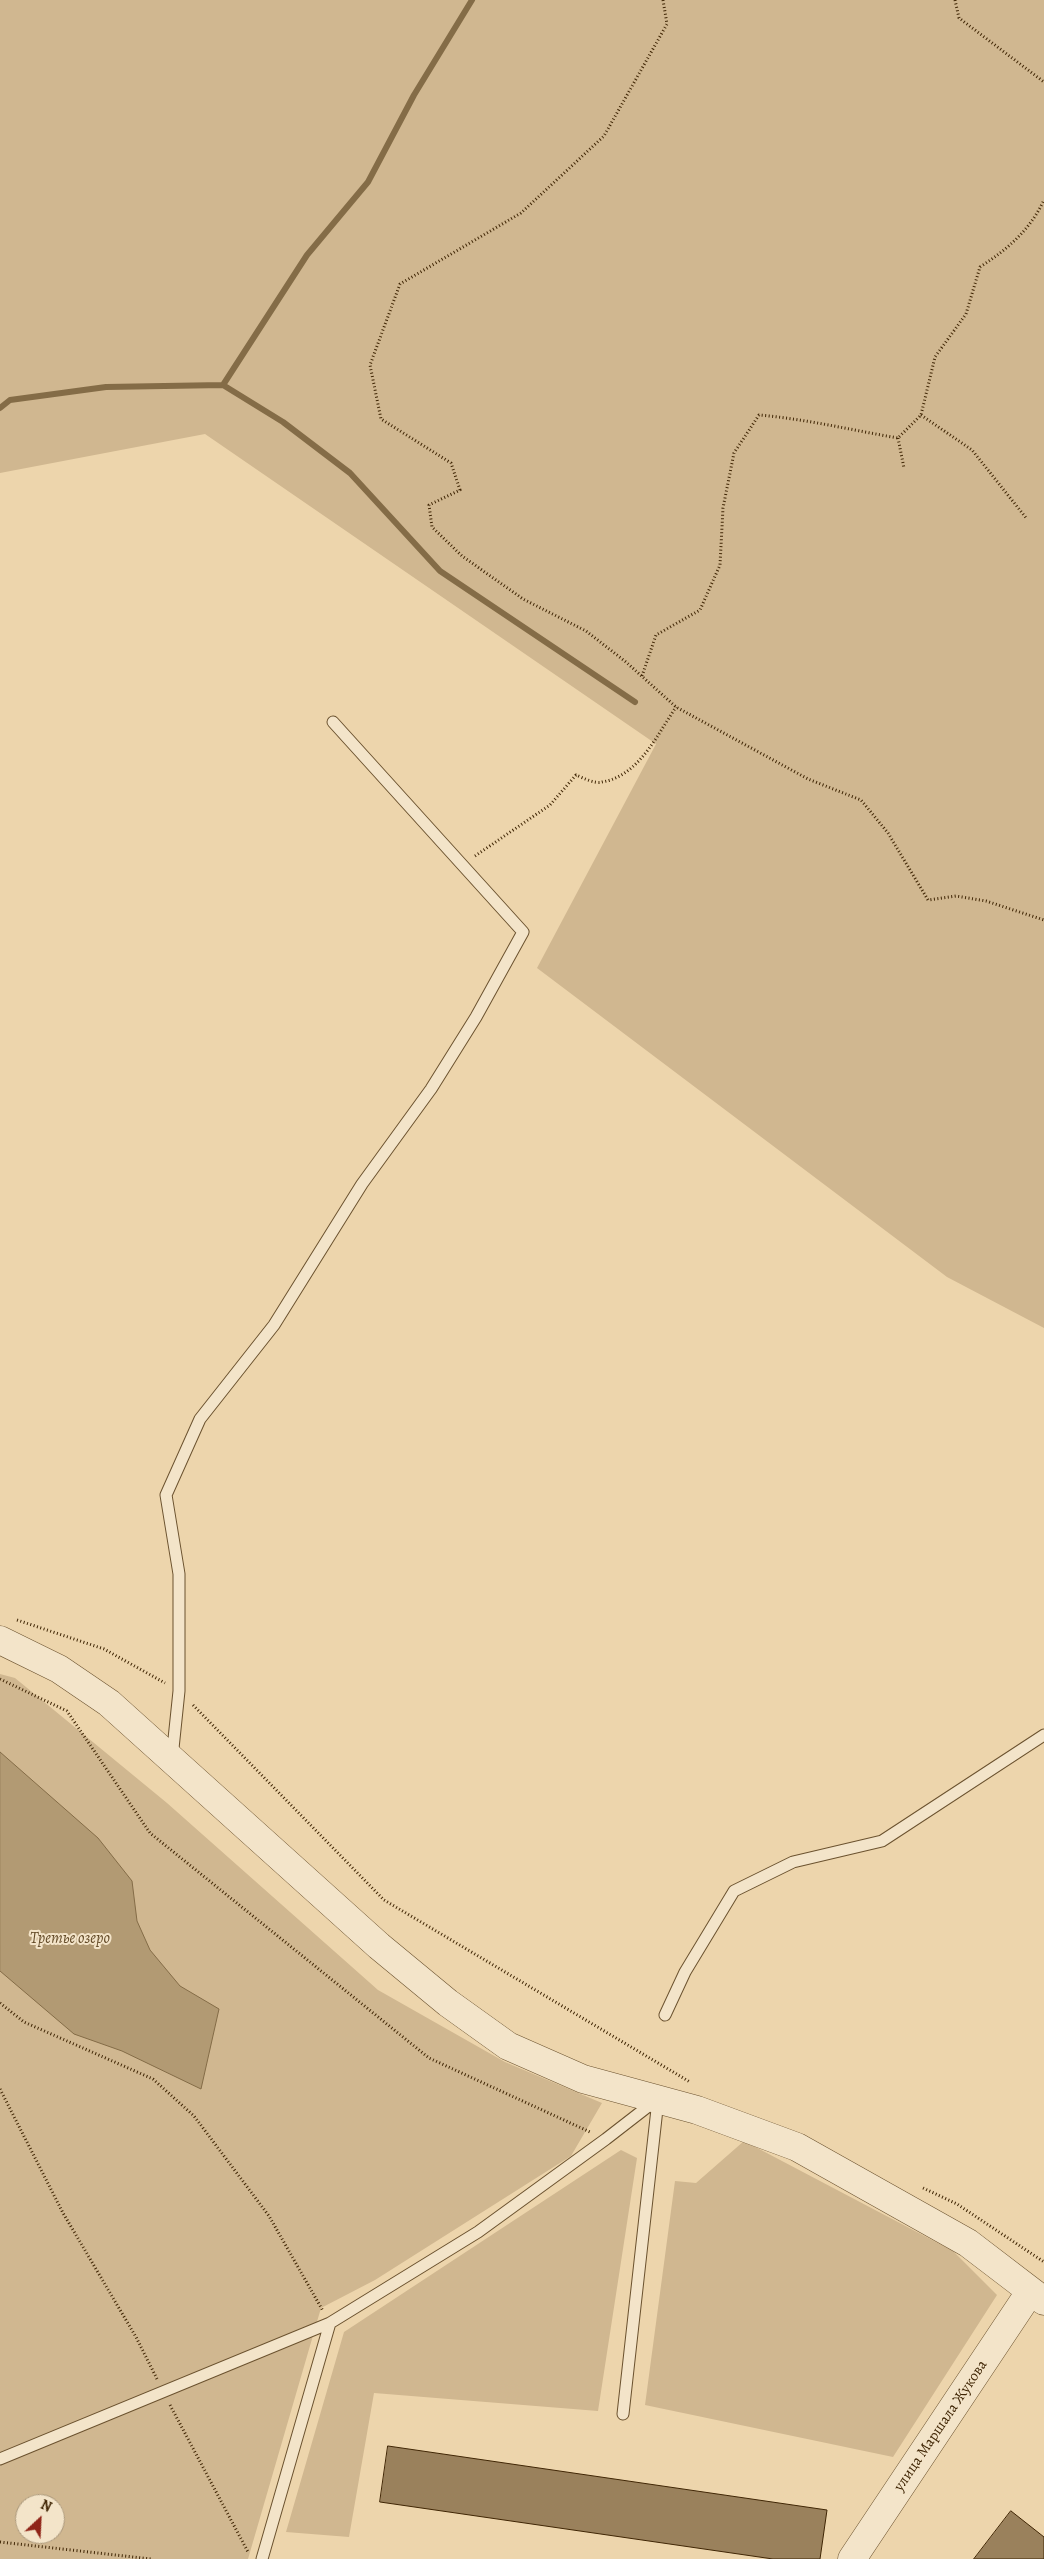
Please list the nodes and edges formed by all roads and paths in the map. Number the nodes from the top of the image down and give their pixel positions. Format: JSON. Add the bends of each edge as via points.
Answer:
{"nodes":[{"id":1,"x":663,"y":0,"type":"edge"},
{"id":2,"x":955,"y":0,"type":"edge"},
{"id":3,"x":1044,"y":82,"type":"edge"},
{"id":4,"x":1044,"y":200,"type":"edge"},
{"id":5,"x":921,"y":415,"type":"junction"},
{"id":6,"x":898,"y":438,"type":"junction"},
{"id":7,"x":904,"y":468,"type":"dead end"},
{"id":8,"x":1027,"y":520,"type":"dead end"},
{"id":9,"x":642,"y":676,"type":"junction"},
{"id":10,"x":676,"y":707,"type":"junction"},
{"id":11,"x":333,"y":722,"type":"dead end"},
{"id":12,"x":462,"y":865,"type":"junction"},
{"id":13,"x":1044,"y":920,"type":"edge"},
{"id":14,"x":5,"y":1629,"type":"edge"},
{"id":15,"x":0,"y":1678,"type":"edge"},
{"id":16,"x":179,"y":1691,"type":"junction"},
{"id":17,"x":1044,"y":1734,"type":"edge"},
{"id":18,"x":172,"y":1760,"type":"junction"},
{"id":19,"x":0,"y":2002,"type":"edge"},
{"id":20,"x":664,"y":2015,"type":"dead end"},
{"id":21,"x":697,"y":2086,"type":"dead end"},
{"id":22,"x":0,"y":2089,"type":"edge"},
{"id":23,"x":658,"y":2098,"type":"junction"},
{"id":24,"x":606,"y":2139,"type":"junction"},
{"id":25,"x":921,"y":2187,"type":"dead end"},
{"id":26,"x":1044,"y":2262,"type":"edge"},
{"id":27,"x":1037,"y":2297,"type":"edge"},
{"id":28,"x":330,"y":2323,"type":"junction"},
{"id":29,"x":163,"y":2391,"type":"junction"},
{"id":30,"x":623,"y":2414,"type":"dead end"},
{"id":31,"x":0,"y":2458,"type":"edge"},
{"id":32,"x":0,"y":2542,"type":"edge"},
{"id":33,"x":151,"y":2559,"type":"edge"},
{"id":34,"x":252,"y":2559,"type":"edge"},
{"id":35,"x":262,"y":2559,"type":"edge"},
{"id":36,"x":852,"y":2559,"type":"edge"}],
"edges":[{"from":1,"to":9,"type":"path","via":[[667,24],[604,136],[521,213],[400,284],[370,365],[382,419],[451,463],[460,490],[429,505],[432,527],[462,556],[523,599],[586,631]]},
{"from":2,"to":3,"type":"path","via":[[959,18]]},
{"from":4,"to":5,"type":"path","via":[[1009,249],[980,266],[966,314],[935,357]]},
{"from":5,"to":6,"type":"path"},
{"from":5,"to":8,"type":"path","via":[[972,450]]},
{"from":6,"to":7,"type":"path"},
{"from":6,"to":9,"type":"path","via":[[759,414],[734,453],[723,508],[720,565],[700,610],[656,635]]},
{"from":9,"to":10,"type":"path"},
{"from":10,"to":12,"type":"path","via":[[628,773],[600,783],[576,775],[550,805]]},
{"from":10,"to":13,"type":"path","via":[[808,779],[861,800],[888,833],[928,900],[964,897]]},
{"from":11,"to":12,"type":"lane"},
{"from":12,"to":16,"type":"lane","via":[[523,932],[431,1089],[362,1184],[274,1325],[200,1419],[166,1495],[179,1574]]},
{"from":14,"to":16,"type":"path","via":[[104,1649]]},
{"from":14,"to":18,"type":"street","via":[[109,1704]]},
{"from":15,"to":24,"type":"path","via":[[67,1711],[150,1833],[429,2058]]},
{"from":16,"to":18,"type":"lane"},
{"from":16,"to":21,"type":"path","via":[[384,1900]]},
{"from":17,"to":20,"type":"lane","via":[[882,1842],[793,1862],[734,1891],[684,1972]]},
{"from":18,"to":23,"type":"street","via":[[379,1946],[448,2003],[508,2046],[583,2079]]},
{"from":19,"to":28,"type":"path","via":[[24,2022],[153,2079],[194,2116],[269,2216]]},
{"from":22,"to":29,"type":"path","via":[[63,2213],[136,2337]]},
{"from":23,"to":24,"type":"lane"},
{"from":23,"to":27,"type":"street","via":[[797,2147],[968,2243]]},
{"from":23,"to":30,"type":"lane"},
{"from":24,"to":28,"type":"lane","via":[[478,2232]]},
{"from":25,"to":26,"type":"path","via":[[957,2204]]},
{"from":27,"to":36,"type":"street","name":"улица Маршала Жукова"},
{"from":28,"to":29,"type":"lane"},
{"from":28,"to":35,"type":"lane"},
{"from":29,"to":31,"type":"lane"},
{"from":29,"to":34,"type":"path"},
{"from":32,"to":33,"type":"path"}]}
